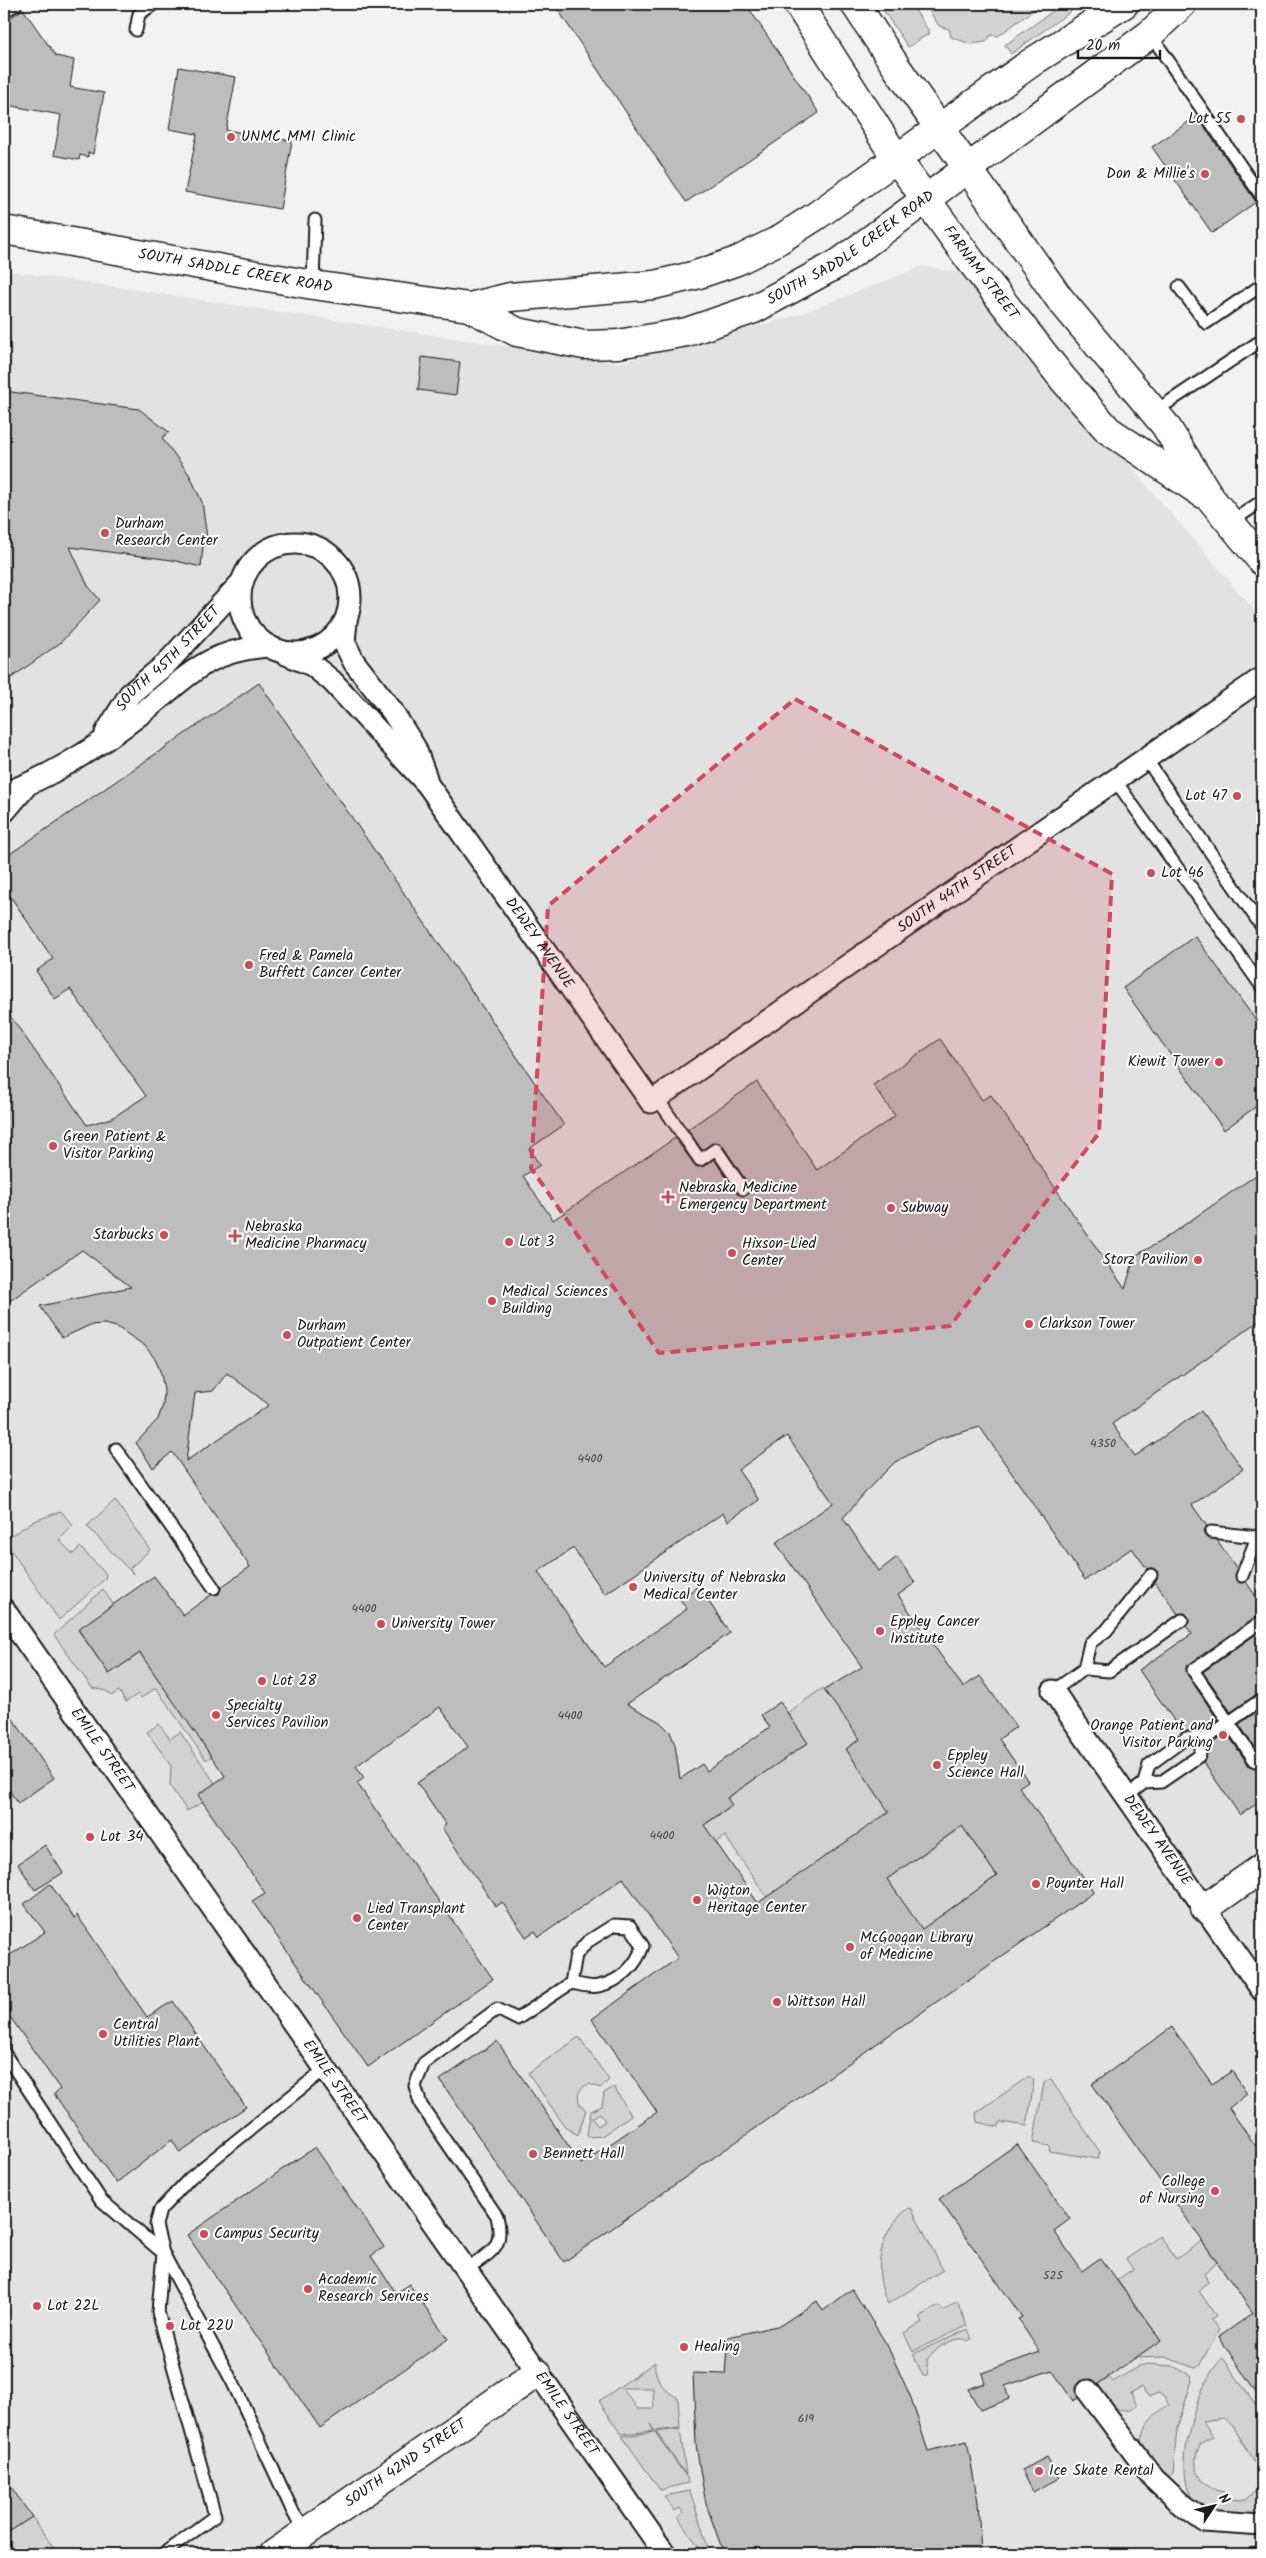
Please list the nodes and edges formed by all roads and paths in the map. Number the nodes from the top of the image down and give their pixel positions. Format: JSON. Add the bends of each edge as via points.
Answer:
{"nodes":[{"id":1,"x":16,"y":4,"type":"edge"},
{"id":2,"x":154,"y":4,"type":"edge"},
{"id":3,"x":798,"y":4,"type":"edge"},
{"id":4,"x":855,"y":4,"type":"edge"},
{"id":5,"x":1124,"y":4,"type":"edge"},
{"id":6,"x":1182,"y":4,"type":"edge"},
{"id":7,"x":139,"y":9,"type":"edge"},
{"id":8,"x":4,"y":12,"type":"edge"},
{"id":9,"x":136,"y":30,"type":"dead end"},
{"id":10,"x":1150,"y":34,"type":"junction"},
{"id":11,"x":938,"y":128,"type":"junction"},
{"id":12,"x":896,"y":158,"type":"junction"},
{"id":13,"x":966,"y":167,"type":"junction"},
{"id":14,"x":1262,"y":197,"type":"edge"},
{"id":15,"x":925,"y":199,"type":"junction"},
{"id":16,"x":315,"y":220,"type":"dead end"},
{"id":17,"x":4,"y":230,"type":"edge"},
{"id":18,"x":313,"y":285,"type":"junction"},
{"id":19,"x":1262,"y":285,"type":"edge"},
{"id":20,"x":1179,"y":287,"type":"dead end"},
{"id":21,"x":469,"y":306,"type":"junction"},
{"id":22,"x":1262,"y":340,"type":"edge"},
{"id":23,"x":1154,"y":412,"type":"junction"},
{"id":24,"x":1211,"y":499,"type":"junction"},
{"id":25,"x":1262,"y":501,"type":"edge"},
{"id":26,"x":1231,"y":522,"type":"junction"},
{"id":27,"x":1262,"y":561,"type":"edge"},
{"id":28,"x":242,"y":582,"type":"junction"},
{"id":29,"x":346,"y":622,"type":"junction"},
{"id":30,"x":276,"y":649,"type":"junction"},
{"id":31,"x":1262,"y":678,"type":"edge"},
{"id":32,"x":100,"y":742,"type":"junction"},
{"id":33,"x":1146,"y":759,"type":"junction"},
{"id":34,"x":1115,"y":780,"type":"junction"},
{"id":35,"x":428,"y":785,"type":"junction"},
{"id":36,"x":26,"y":786,"type":"junction"},
{"id":37,"x":4,"y":793,"type":"edge"},
{"id":38,"x":4,"y":812,"type":"edge"},
{"id":39,"x":1262,"y":927,"type":"edge"},
{"id":40,"x":1262,"y":987,"type":"edge"},
{"id":41,"x":654,"y":1100,"type":"junction"},
{"id":42,"x":743,"y":1189,"type":"dead end"},
{"id":43,"x":116,"y":1449,"type":"dead end"},
{"id":44,"x":1211,"y":1532,"type":"dead end"},
{"id":45,"x":1260,"y":1535,"type":"edge"},
{"id":46,"x":1151,"y":1576,"type":"dead end"},
{"id":47,"x":1242,"y":1576,"type":"dead end"},
{"id":48,"x":214,"y":1588,"type":"dead end"},
{"id":49,"x":4,"y":1610,"type":"edge"},
{"id":50,"x":1182,"y":1620,"type":"dead end"},
{"id":51,"x":1262,"y":1621,"type":"edge"},
{"id":52,"x":1084,"y":1669,"type":"junction"},
{"id":53,"x":1053,"y":1691,"type":"joint"},
{"id":54,"x":1262,"y":1699,"type":"edge"},
{"id":55,"x":1228,"y":1722,"type":"junction"},
{"id":56,"x":1205,"y":1739,"type":"junction"},
{"id":57,"x":1262,"y":1755,"type":"edge"},
{"id":58,"x":1144,"y":1783,"type":"junction"},
{"id":59,"x":1127,"y":1796,"type":"junction"},
{"id":60,"x":1262,"y":1868,"type":"edge"},
{"id":61,"x":1205,"y":1908,"type":"junction"},
{"id":62,"x":571,"y":1983,"type":"junction"},
{"id":63,"x":1262,"y":1990,"type":"edge"},
{"id":64,"x":4,"y":2054,"type":"edge"},
{"id":65,"x":325,"y":2069,"type":"junction"},
{"id":66,"x":164,"y":2253,"type":"junction"},
{"id":67,"x":466,"y":2270,"type":"junction"},
{"id":68,"x":537,"y":2373,"type":"junction"},
{"id":69,"x":1088,"y":2391,"type":"dead end"},
{"id":70,"x":1262,"y":2525,"type":"edge"},
{"id":71,"x":306,"y":2531,"type":"junction"},
{"id":72,"x":163,"y":2554,"type":"edge"},
{"id":73,"x":274,"y":2554,"type":"edge"},
{"id":74,"x":665,"y":2554,"type":"edge"}],
"edges":[{"from":1,"to":8,"type":"lane"},
{"from":2,"to":7,"type":"lane"},
{"from":3,"to":12,"type":"main road","name":"FARNAM STREET"},
{"from":4,"to":11,"type":"main road","name":"FARNAM STREET"},
{"from":5,"to":11,"type":"main road","name":"SOUTH SADDLE CREEK ROAD","via":[[1035,60]]},
{"from":6,"to":10,"type":"main road","name":"SOUTH SADDLE CREEK ROAD"},
{"from":7,"to":9,"type":"lane"},
{"from":10,"to":13,"type":"main road","name":"SOUTH SADDLE CREEK ROAD"},
{"from":10,"to":14,"type":"lane"},
{"from":11,"to":12,"type":"main road","name":"SOUTH SADDLE CREEK ROAD"},
{"from":11,"to":13,"type":"main road","name":"FARNAM STREET"},
{"from":12,"to":15,"type":"main road","name":"FARNAM STREET"},
{"from":12,"to":21,"type":"main road","name":"SOUTH SADDLE CREEK ROAD","via":[[816,216],[737,261],[654,285],[510,297]]},
{"from":13,"to":15,"type":"main road","name":"SOUTH SADDLE CREEK ROAD"},
{"from":13,"to":23,"type":"main road","name":"FARNAM STREET","via":[[1059,298]]},
{"from":15,"to":21,"type":"main road","name":"SOUTH SADDLE CREEK ROAD","via":[[839,263],[784,295],[729,319],[687,332],[618,344],[584,345],[517,332]]},
{"from":15,"to":24,"type":"main road","name":"FARNAM STREET","via":[[1063,380],[1108,430]]},
{"from":16,"to":18,"type":"lane"},
{"from":17,"to":18,"type":"main road","name":"SOUTH SADDLE CREEK ROAD"},
{"from":18,"to":21,"type":"main road","name":"SOUTH SADDLE CREEK ROAD"},
{"from":19,"to":20,"type":"lane","via":[[1206,324]]},
{"from":22,"to":23,"type":"lane"},
{"from":23,"to":24,"type":"main road","name":"FARNAM STREET"},
{"from":24,"to":26,"type":"main road","name":"FARNAM STREET"},
{"from":25,"to":26,"type":"lane"},
{"from":26,"to":27,"type":"main road","name":"FARNAM STREET"},
{"from":28,"to":29,"type":"street","name":"SOUTH 45TH STREET","via":[[250,566],[263,553],[279,545],[297,543],[314,546],[330,555],[342,568],[350,586],[351,604]]},
{"from":28,"to":30,"type":"street","name":"SOUTH 45TH STREET","via":[[240,600],[244,618],[253,634]]},
{"from":28,"to":32,"type":"street","name":"SOUTH 45TH STREET","via":[[166,664],[130,694]]},
{"from":29,"to":30,"type":"street","name":"SOUTH 45TH STREET","via":[[336,637],[320,648],[303,653]]},
{"from":29,"to":35,"type":"street","name":"DEWEY AVENUE","via":[[344,642],[354,662],[392,711],[414,748]]},
{"from":30,"to":32,"type":"street","name":"SOUTH 45TH STREET","via":[[241,648],[208,661]]},
{"from":30,"to":35,"type":"street","name":"DEWEY AVENUE","via":[[312,665],[332,681]]},
{"from":31,"to":33,"type":"street","name":"SOUTH 44TH STREET"},
{"from":32,"to":36,"type":"street","name":"SOUTH 45TH STREET"},
{"from":33,"to":34,"type":"street","name":"SOUTH 44TH STREET"},
{"from":33,"to":39,"type":"lane"},
{"from":34,"to":40,"type":"lane"},
{"from":34,"to":41,"type":"street","name":"SOUTH 44TH STREET"},
{"from":35,"to":41,"type":"street","name":"DEWEY AVENUE"},
{"from":36,"to":37,"type":"street","name":"SOUTH 45TH STREET"},
{"from":36,"to":38,"type":"street","name":"SOUTH 45TH STREET"},
{"from":41,"to":42,"type":"lane","via":[[700,1160],[716,1149]]},
{"from":43,"to":48,"type":"lane"},
{"from":44,"to":45,"type":"lane"},
{"from":45,"to":47,"type":"lane"},
{"from":46,"to":52,"type":"lane","via":[[1106,1631],[1090,1643]]},
{"from":49,"to":65,"type":"street","name":"EMILE STREET"},
{"from":50,"to":52,"type":"lane","via":[[1109,1671]]},
{"from":51,"to":55,"type":"lane","via":[[1193,1670]]},
{"from":52,"to":53,"type":"lane"},
{"from":53,"to":59,"type":"street","name":"DEWEY AVENUE"},
{"from":54,"to":55,"type":"lane"},
{"from":55,"to":56,"type":"lane"},
{"from":55,"to":57,"type":"lane","via":[[1254,1761]]},
{"from":56,"to":58,"type":"lane","via":[[1199,1756],[1161,1782]]},
{"from":56,"to":58,"type":"lane","via":[[1186,1738],[1149,1765]]},
{"from":58,"to":59,"type":"lane"},
{"from":59,"to":61,"type":"street","name":"DEWEY AVENUE"},
{"from":60,"to":61,"type":"main road"},
{"from":61,"to":63,"type":"street","name":"DEWEY AVENUE"},
{"from":62,"to":62,"type":"lane","via":[[598,1986],[628,1972],[643,1946],[630,1926],[614,1925],[587,1942],[576,1955]]},
{"from":62,"to":67,"type":"lane","via":[[517,2019],[497,2009],[424,2062],[415,2086],[421,2105],[497,2216],[501,2234],[495,2248]]},
{"from":64,"to":66,"type":"lane","via":[[101,2200]]},
{"from":65,"to":66,"type":"lane","via":[[190,2178],[160,2210],[156,2225]]},
{"from":65,"to":67,"type":"street","name":"EMILE STREET"},
{"from":66,"to":71,"type":"lane","via":[[233,2383],[294,2514]]},
{"from":66,"to":72,"type":"lane","via":[[158,2312],[215,2516]]},
{"from":67,"to":68,"type":"street","name":"EMILE STREET"},
{"from":68,"to":71,"type":"main road","name":"SOUTH 42ND STREET"},
{"from":68,"to":74,"type":"street","name":"EMILE STREET"},
{"from":69,"to":70,"type":"street","via":[[1154,2479],[1182,2505],[1204,2521]]},
{"from":71,"to":73,"type":"main road","name":"SOUTH 42ND STREET"}]}
